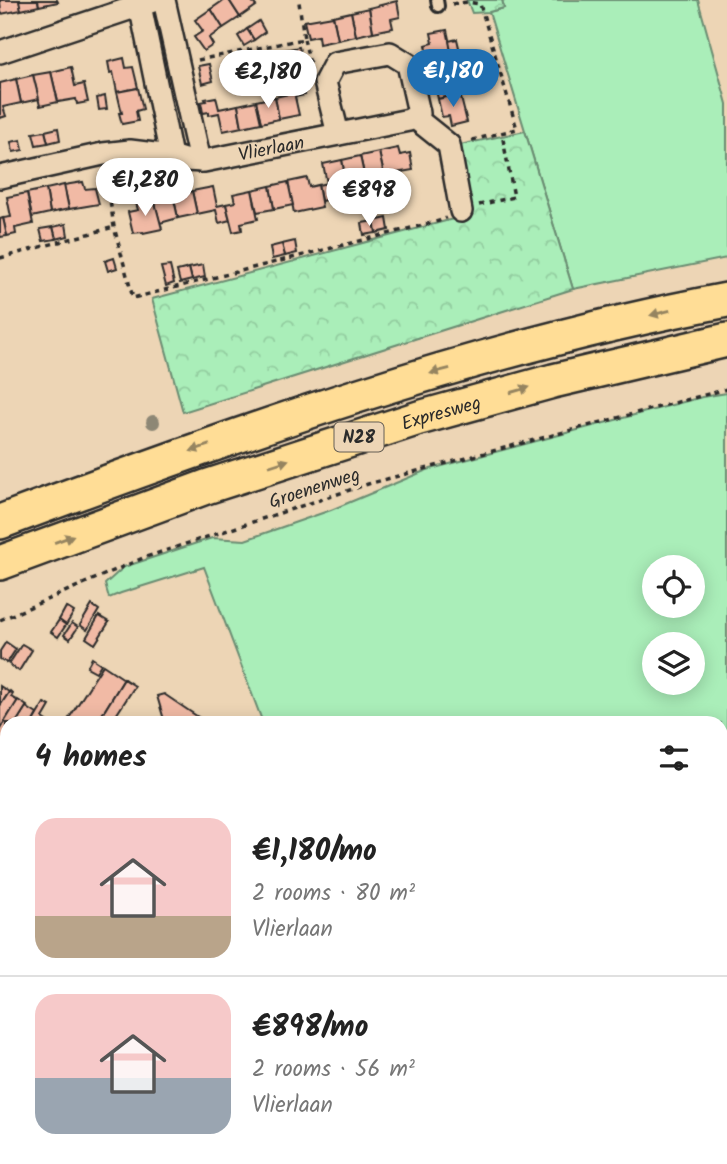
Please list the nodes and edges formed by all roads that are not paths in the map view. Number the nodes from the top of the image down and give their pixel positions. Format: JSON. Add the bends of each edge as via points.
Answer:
{"nodes":[{"id":1,"x":164,"y":0,"type":"edge"},
{"id":2,"x":148,"y":3,"type":"edge"},
{"id":3,"x":0,"y":52,"type":"edge"},
{"id":4,"x":414,"y":117,"type":"junction"},
{"id":5,"x":338,"y":134,"type":"junction"},
{"id":6,"x":171,"y":156,"type":"junction"},
{"id":7,"x":200,"y":161,"type":"junction"},
{"id":8,"x":0,"y":177,"type":"edge"},
{"id":9,"x":461,"y":211,"type":"road end"},
{"id":10,"x":727,"y":300,"type":"edge"},
{"id":11,"x":727,"y":340,"type":"edge"},
{"id":12,"x":0,"y":522,"type":"edge"},
{"id":13,"x":0,"y":563,"type":"edge"}],
"edges":[{"from":1,"to":7,"type":"street"},
{"from":2,"to":3,"type":"street"},
{"from":2,"to":6,"type":"street"},
{"from":4,"to":5,"type":"street","name":"Vlierlaan"},
{"from":4,"to":5,"type":"street","via":[[419,113],[408,64],[390,53],[335,64],[325,82]]},
{"from":4,"to":9,"type":"street","via":[[449,145]]},
{"from":5,"to":7,"type":"street","name":"Vlierlaan"},
{"from":6,"to":7,"type":"street","name":"Vlierlaan"},
{"from":6,"to":8,"type":"street","name":"Vlierlaan","via":[[130,151],[103,154]]},
{"from":10,"to":12,"type":"highway","number":"N28","one_way":true,"via":[[407,380],[200,448]]},
{"from":13,"to":11,"type":"highway","name":"Expresweg","number":"N28","one_way":true,"via":[[206,487],[419,418]]}]}
